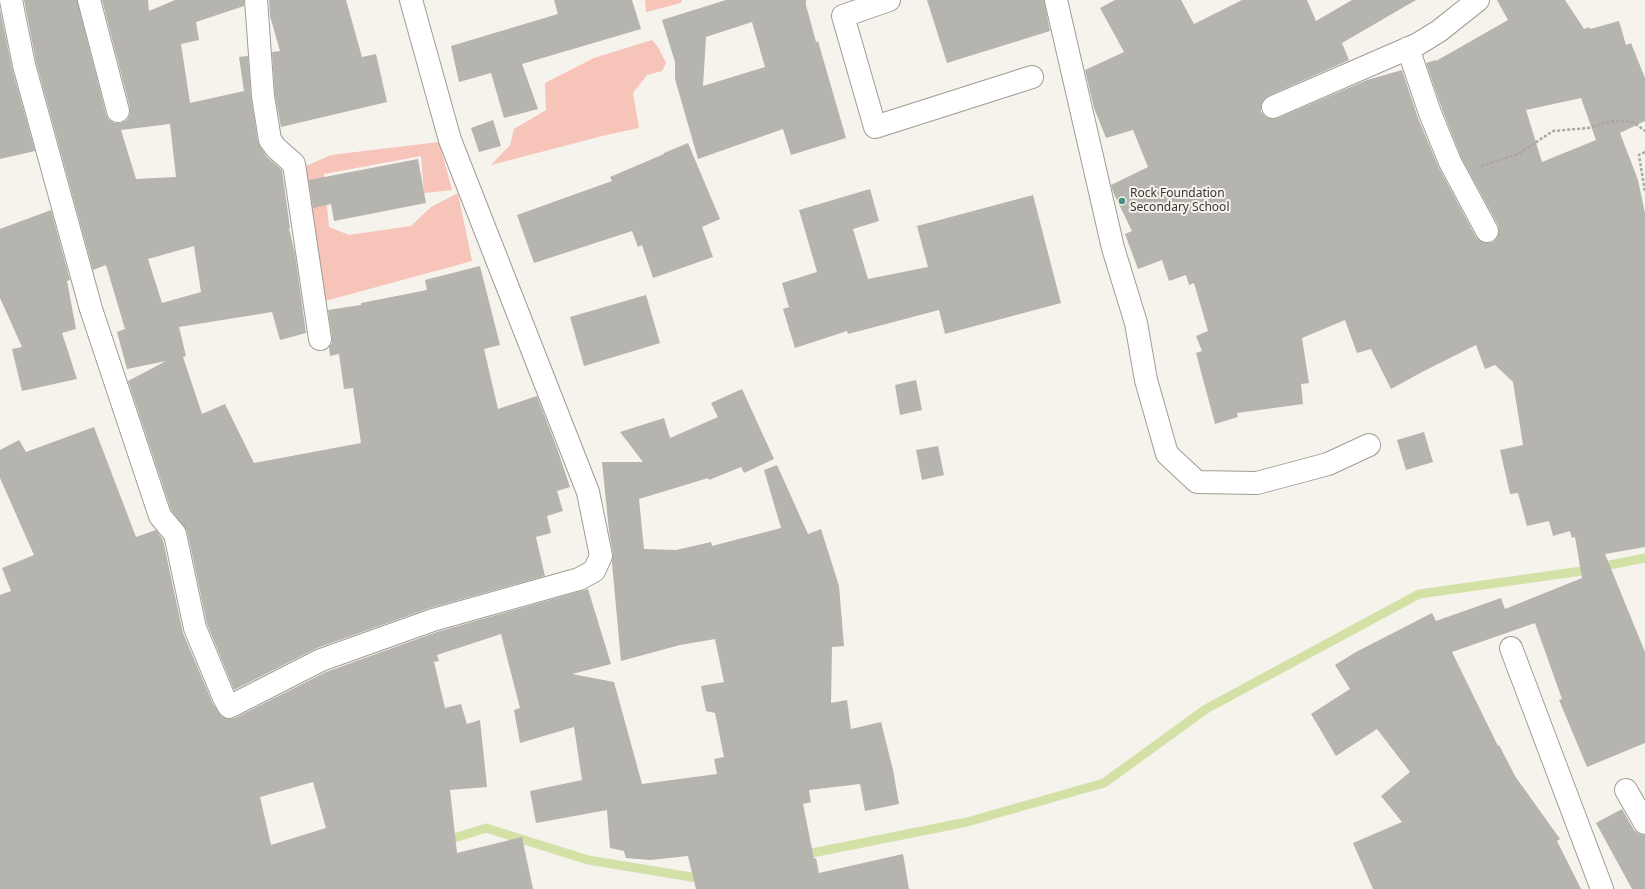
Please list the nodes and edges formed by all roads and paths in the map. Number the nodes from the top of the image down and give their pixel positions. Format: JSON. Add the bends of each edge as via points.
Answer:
{"nodes":[{"id":1,"x":11,"y":0,"type":"edge"},
{"id":2,"x":90,"y":0,"type":"edge"},
{"id":3,"x":256,"y":0,"type":"edge"},
{"id":4,"x":411,"y":0,"type":"edge"},
{"id":5,"x":889,"y":0,"type":"edge"},
{"id":6,"x":1056,"y":0,"type":"edge"},
{"id":7,"x":1478,"y":0,"type":"edge"},
{"id":8,"x":1408,"y":48,"type":"junction"},
{"id":9,"x":1032,"y":77,"type":"dead end"},
{"id":10,"x":1273,"y":107,"type":"dead end"},
{"id":11,"x":118,"y":111,"type":"dead end"},
{"id":12,"x":1645,"y":131,"type":"edge"},
{"id":13,"x":1645,"y":152,"type":"edge"},
{"id":14,"x":1457,"y":174,"type":"junction"},
{"id":15,"x":1645,"y":192,"type":"edge"},
{"id":16,"x":1487,"y":231,"type":"dead end"},
{"id":17,"x":320,"y":339,"type":"dead end"},
{"id":18,"x":1369,"y":445,"type":"dead end"},
{"id":19,"x":1511,"y":648,"type":"dead end"},
{"id":20,"x":1626,"y":790,"type":"dead end"},
{"id":21,"x":1645,"y":823,"type":"edge"},
{"id":22,"x":1602,"y":889,"type":"edge"}],
"edges":[{"from":1,"to":4,"type":"street","via":[[24,65],[91,309],[160,516],[175,534],[195,628],[229,707],[321,660],[433,620],[579,579],[594,572],[602,556],[588,492],[450,140]]},
{"from":2,"to":11,"type":"street"},
{"from":3,"to":17,"type":"street","via":[[263,96],[270,140],[294,164]]},
{"from":5,"to":9,"type":"street","via":[[843,16],[875,127]]},
{"from":6,"to":18,"type":"street","via":[[1113,248],[1136,323],[1146,380],[1167,454],[1197,482],[1257,483],[1328,464]]},
{"from":7,"to":8,"type":"street","via":[[1428,38]]},
{"from":8,"to":10,"type":"street"},
{"from":8,"to":14,"type":"street","via":[[1430,113]]},
{"from":12,"to":14,"type":"path","via":[[1633,122],[1613,121],[1588,128],[1553,131],[1518,154]]},
{"from":13,"to":15,"type":"path","via":[[1639,155]]},
{"from":14,"to":16,"type":"street"},
{"from":19,"to":22,"type":"street"},
{"from":20,"to":21,"type":"street"}]}
